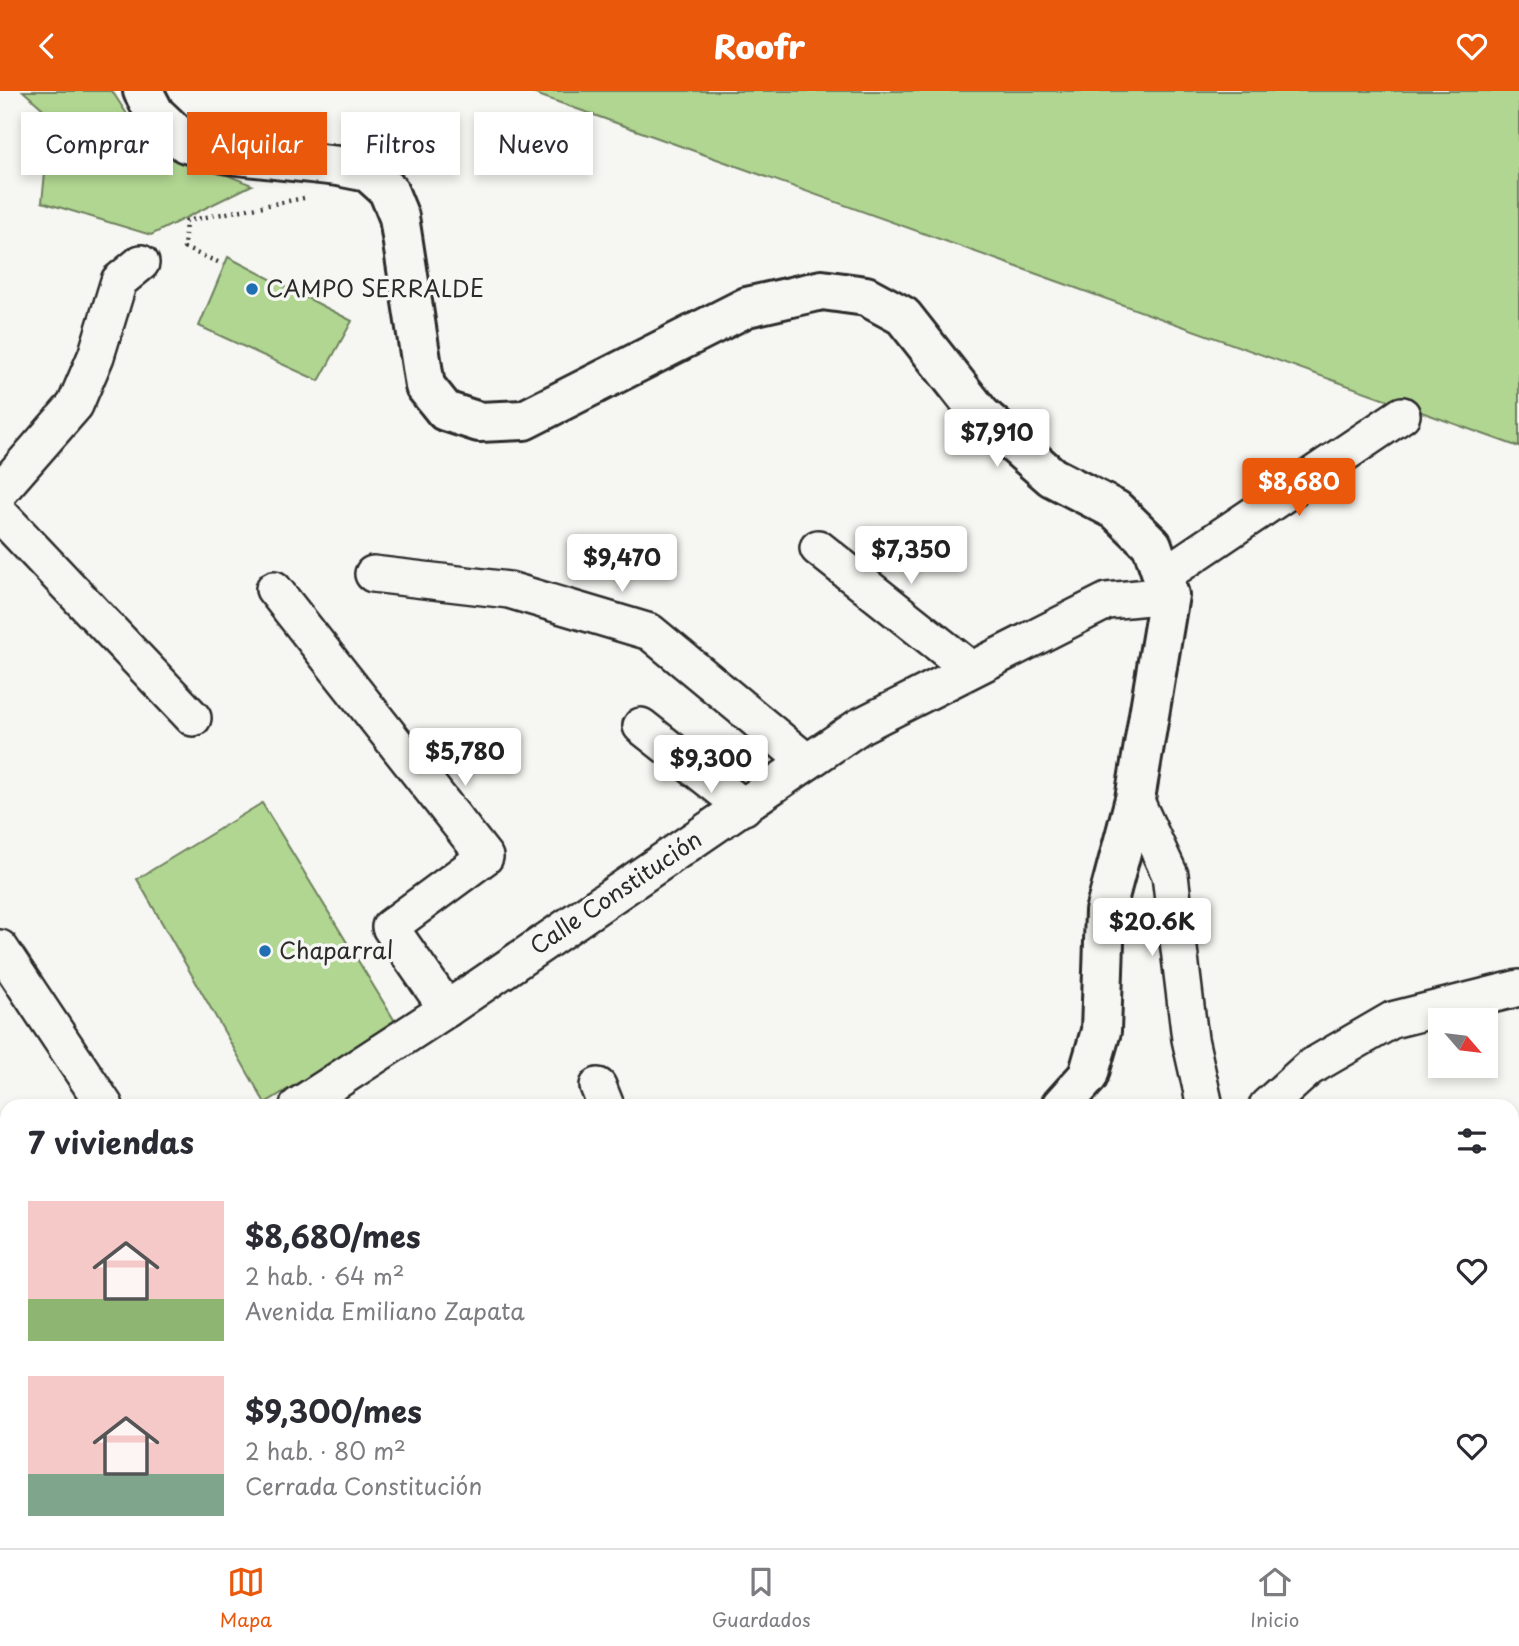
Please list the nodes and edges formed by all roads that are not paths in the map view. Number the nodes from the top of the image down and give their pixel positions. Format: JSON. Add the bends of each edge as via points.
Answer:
{"nodes":[{"id":1,"x":143,"y":91,"type":"edge"},
{"id":2,"x":141,"y":263,"type":"dead end"},
{"id":3,"x":1402,"y":415,"type":"dead end"},
{"id":4,"x":0,"y":491,"type":"edge"},
{"id":5,"x":0,"y":514,"type":"edge"},
{"id":6,"x":818,"y":548,"type":"dead end"},
{"id":7,"x":373,"y":574,"type":"dead end"},
{"id":8,"x":1167,"y":585,"type":"junction"},
{"id":9,"x":274,"y":589,"type":"dead end"},
{"id":10,"x":969,"y":668,"type":"junction"},
{"id":11,"x":193,"y":718,"type":"dead end"},
{"id":12,"x":641,"y":726,"type":"dead end"},
{"id":13,"x":807,"y":762,"type":"junction"},
{"id":14,"x":1135,"y":799,"type":"junction"},
{"id":15,"x":744,"y":807,"type":"junction"},
{"id":16,"x":0,"y":948,"type":"edge"},
{"id":17,"x":1517,"y":996,"type":"edge"},
{"id":18,"x":447,"y":1009,"type":"junction"},
{"id":19,"x":100,"y":1099,"type":"edge"},
{"id":20,"x":309,"y":1099,"type":"edge"},
{"id":21,"x":1067,"y":1099,"type":"edge"},
{"id":22,"x":1203,"y":1099,"type":"edge"},
{"id":23,"x":1275,"y":1099,"type":"edge"}],
"edges":[{"from":1,"to":8,"type":"main road","via":[[155,114],[186,143],[228,154],[368,172],[388,190],[399,217],[425,386],[445,411],[479,422],[524,420],[747,307],[822,290],[866,296],[904,316],[981,415],[1052,477],[1116,510],[1153,545]]},
{"from":2,"to":4,"type":"street","via":[[119,281],[75,405]]},
{"from":3,"to":8,"type":"street"},
{"from":5,"to":11,"type":"street"},
{"from":6,"to":10,"type":"street"},
{"from":7,"to":13,"type":"street","via":[[509,590],[650,632]]},
{"from":8,"to":10,"type":"street","name":"Calle Constitución","via":[[1107,601]]},
{"from":8,"to":14,"type":"main road"},
{"from":9,"to":18,"type":"street","via":[[485,857],[390,927]]},
{"from":10,"to":13,"type":"street","name":"Calle Constitución","via":[[860,726]]},
{"from":12,"to":15,"type":"street"},
{"from":13,"to":15,"type":"street","name":"Calle Constitución"},
{"from":14,"to":21,"type":"main road","via":[[1105,912],[1101,1031],[1088,1076]]},
{"from":14,"to":22,"type":"street","via":[[1170,876],[1190,1039]]},
{"from":15,"to":18,"type":"street","name":"Calle Constitución"},
{"from":16,"to":19,"type":"street"},
{"from":17,"to":23,"type":"street","via":[[1392,1020],[1309,1067]]},
{"from":18,"to":20,"type":"street","name":"Calle Constitución"}]}
